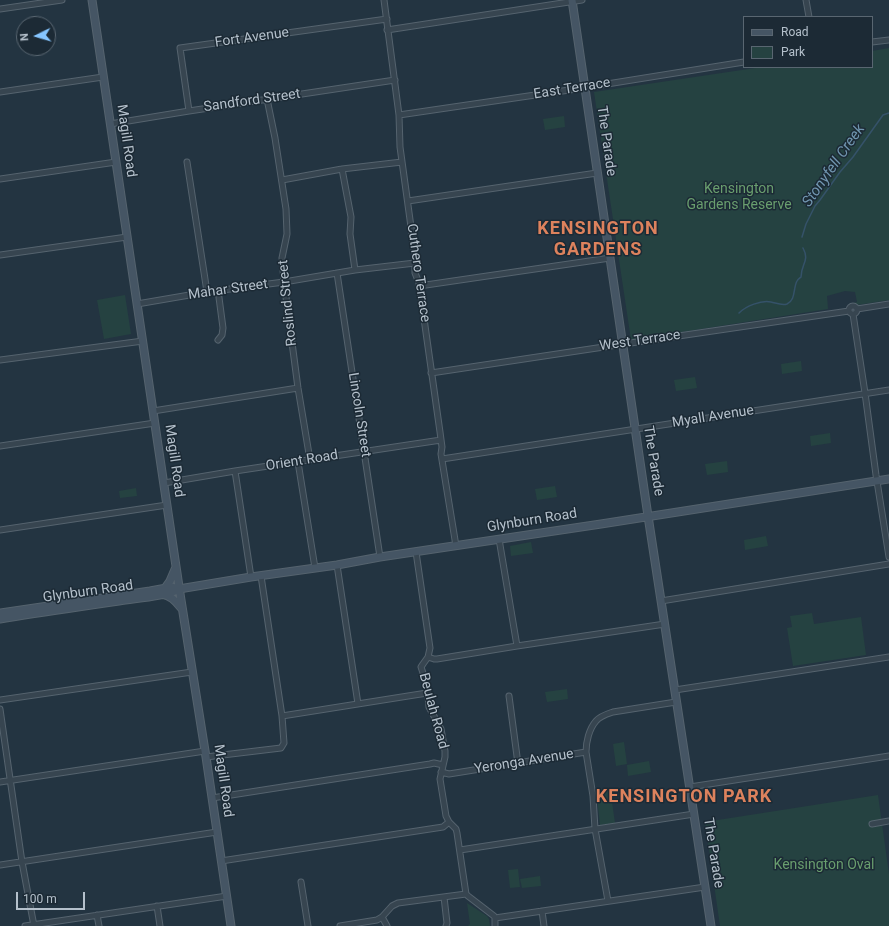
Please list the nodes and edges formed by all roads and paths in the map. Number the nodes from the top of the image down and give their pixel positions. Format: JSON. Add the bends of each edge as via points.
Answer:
{"nodes":[{"id":1,"x":62,"y":0,"type":"edge"},
{"id":2,"x":92,"y":0,"type":"edge"},
{"id":3,"x":384,"y":0,"type":"edge"},
{"id":4,"x":582,"y":0,"type":"edge"},
{"id":5,"x":806,"y":0,"type":"edge"},
{"id":6,"x":572,"y":1,"type":"edge"},
{"id":7,"x":0,"y":9,"type":"edge"},
{"id":8,"x":809,"y":16,"type":"edge"},
{"id":9,"x":387,"y":19,"type":"junction"},
{"id":10,"x":387,"y":30,"type":"junction"},
{"id":11,"x":889,"y":40,"type":"edge"},
{"id":12,"x":873,"y":42,"type":"edge"},
{"id":13,"x":743,"y":62,"type":"edge"},
{"id":14,"x":103,"y":77,"type":"junction"},
{"id":15,"x":395,"y":80,"type":"junction"},
{"id":16,"x":584,"y":87,"type":"junction"},
{"id":17,"x":0,"y":92,"type":"edge"},
{"id":18,"x":267,"y":100,"type":"junction"},
{"id":19,"x":189,"y":111,"type":"junction"},
{"id":20,"x":399,"y":115,"type":"junction"},
{"id":21,"x":110,"y":124,"type":"junction"},
{"id":22,"x":116,"y":162,"type":"junction"},
{"id":23,"x":188,"y":162,"type":"dead end"},
{"id":24,"x":402,"y":162,"type":"junction"},
{"id":25,"x":342,"y":169,"type":"junction"},
{"id":26,"x":597,"y":173,"type":"junction"},
{"id":27,"x":0,"y":179,"type":"edge"},
{"id":28,"x":282,"y":180,"type":"junction"},
{"id":29,"x":408,"y":201,"type":"junction"},
{"id":30,"x":127,"y":237,"type":"junction"},
{"id":31,"x":0,"y":255,"type":"edge"},
{"id":32,"x":610,"y":258,"type":"junction"},
{"id":33,"x":415,"y":263,"type":"junction"},
{"id":34,"x":354,"y":270,"type":"junction"},
{"id":35,"x":337,"y":273,"type":"junction"},
{"id":36,"x":284,"y":282,"type":"junction"},
{"id":37,"x":419,"y":286,"type":"junction"},
{"id":38,"x":218,"y":290,"type":"junction"},
{"id":39,"x":206,"y":292,"type":"junction"},
{"id":40,"x":137,"y":304,"type":"junction"},
{"id":41,"x":889,"y":304,"type":"edge"},
{"id":42,"x":851,"y":313,"type":"junction"},
{"id":43,"x":218,"y":340,"type":"dead end"},
{"id":44,"x":143,"y":341,"type":"junction"},
{"id":45,"x":622,"y":344,"type":"junction"},
{"id":46,"x":0,"y":360,"type":"edge"},
{"id":47,"x":431,"y":373,"type":"junction"},
{"id":48,"x":298,"y":388,"type":"junction"},
{"id":49,"x":889,"y":390,"type":"edge"},
{"id":50,"x":865,"y":393,"type":"junction"},
{"id":51,"x":153,"y":411,"type":"junction"},
{"id":52,"x":155,"y":423,"type":"junction"},
{"id":53,"x":635,"y":429,"type":"junction"},
{"id":54,"x":441,"y":440,"type":"junction"},
{"id":55,"x":0,"y":446,"type":"edge"},
{"id":56,"x":364,"y":451,"type":"junction"},
{"id":57,"x":442,"y":459,"type":"junction"},
{"id":58,"x":310,"y":460,"type":"junction"},
{"id":59,"x":298,"y":462,"type":"junction"},
{"id":60,"x":235,"y":471,"type":"junction"},
{"id":61,"x":889,"y":479,"type":"edge"},
{"id":62,"x":877,"y":481,"type":"junction"},
{"id":63,"x":164,"y":483,"type":"junction"},
{"id":64,"x":167,"y":505,"type":"junction"},
{"id":65,"x":648,"y":516,"type":"junction"},
{"id":66,"x":0,"y":530,"type":"edge"},
{"id":67,"x":499,"y":540,"type":"junction"},
{"id":68,"x":456,"y":546,"type":"junction"},
{"id":69,"x":416,"y":552,"type":"junction"},
{"id":70,"x":380,"y":557,"type":"junction"},
{"id":71,"x":889,"y":557,"type":"edge"},
{"id":72,"x":889,"y":564,"type":"edge"},
{"id":73,"x":338,"y":565,"type":"junction"},
{"id":74,"x":176,"y":567,"type":"junction"},
{"id":75,"x":314,"y":568,"type":"junction"},
{"id":76,"x":261,"y":576,"type":"junction"},
{"id":77,"x":251,"y":577,"type":"junction"},
{"id":78,"x":179,"y":589,"type":"junction"},
{"id":79,"x":164,"y":591,"type":"junction"},
{"id":80,"x":661,"y":601,"type":"junction"},
{"id":81,"x":69,"y":605,"type":"junction"},
{"id":82,"x":182,"y":609,"type":"junction"},
{"id":83,"x":0,"y":613,"type":"edge"},
{"id":84,"x":0,"y":619,"type":"edge"},
{"id":85,"x":664,"y":624,"type":"junction"},
{"id":86,"x":517,"y":646,"type":"junction"},
{"id":87,"x":428,"y":657,"type":"junction"},
{"id":88,"x":889,"y":658,"type":"edge"},
{"id":89,"x":192,"y":672,"type":"junction"},
{"id":90,"x":675,"y":690,"type":"junction"},
{"id":91,"x":427,"y":693,"type":"junction"},
{"id":92,"x":509,"y":696,"type":"dead end"},
{"id":93,"x":0,"y":700,"type":"edge"},
{"id":94,"x":676,"y":702,"type":"junction"},
{"id":95,"x":358,"y":704,"type":"junction"},
{"id":96,"x":0,"y":709,"type":"edge"},
{"id":97,"x":282,"y":716,"type":"junction"},
{"id":98,"x":586,"y":752,"type":"junction"},
{"id":99,"x":206,"y":754,"type":"junction"},
{"id":100,"x":889,"y":756,"type":"edge"},
{"id":101,"x":518,"y":764,"type":"junction"},
{"id":102,"x":443,"y":765,"type":"junction"},
{"id":103,"x":441,"y":772,"type":"junction"},
{"id":104,"x":10,"y":781,"type":"junction"},
{"id":105,"x":0,"y":782,"type":"edge"},
{"id":106,"x":690,"y":787,"type":"junction"},
{"id":107,"x":212,"y":798,"type":"junction"},
{"id":108,"x":694,"y":814,"type":"junction"},
{"id":109,"x":889,"y":821,"type":"edge"},
{"id":110,"x":448,"y":822,"type":"junction"},
{"id":111,"x":872,"y":824,"type":"dead end"},
{"id":112,"x":595,"y":829,"type":"junction"},
{"id":113,"x":217,"y":832,"type":"junction"},
{"id":114,"x":460,"y":850,"type":"junction"},
{"id":115,"x":222,"y":861,"type":"junction"},
{"id":116,"x":22,"y":862,"type":"junction"},
{"id":117,"x":0,"y":865,"type":"edge"},
{"id":118,"x":301,"y":882,"type":"dead end"},
{"id":119,"x":705,"y":887,"type":"junction"},
{"id":120,"x":466,"y":894,"type":"junction"},
{"id":121,"x":227,"y":896,"type":"junction"},
{"id":122,"x":444,"y":896,"type":"junction"},
{"id":123,"x":608,"y":901,"type":"junction"},
{"id":124,"x":157,"y":906,"type":"junction"},
{"id":125,"x":542,"y":911,"type":"junction"},
{"id":126,"x":97,"y":915,"type":"junction"},
{"id":127,"x":382,"y":917,"type":"junction"},
{"id":128,"x":495,"y":918,"type":"junction"},
{"id":129,"x":34,"y":925,"type":"edge"},
{"id":130,"x":25,"y":926,"type":"edge"},
{"id":131,"x":99,"y":926,"type":"edge"},
{"id":132,"x":160,"y":926,"type":"edge"},
{"id":133,"x":231,"y":926,"type":"edge"},
{"id":134,"x":308,"y":926,"type":"edge"},
{"id":135,"x":340,"y":926,"type":"edge"},
{"id":136,"x":387,"y":926,"type":"edge"},
{"id":137,"x":446,"y":926,"type":"edge"},
{"id":138,"x":495,"y":926,"type":"edge"},
{"id":139,"x":544,"y":926,"type":"edge"},
{"id":140,"x":711,"y":926,"type":"edge"}],
"edges":[{"from":1,"to":7,"type":"street"},
{"from":2,"to":14,"type":"main road","name":"Magill Road"},
{"from":3,"to":9,"type":"street","name":"Cuthero Terrace"},
{"from":4,"to":6,"type":"street"},
{"from":5,"to":8,"type":"street"},
{"from":6,"to":10,"type":"street"},
{"from":6,"to":16,"type":"main road","name":"The Parade"},
{"from":9,"to":10,"type":"street","name":"Cuthero Terrace"},
{"from":9,"to":19,"type":"street","name":"Fort Avenue","via":[[180,48]]},
{"from":10,"to":15,"type":"street","name":"Cuthero Terrace"},
{"from":11,"to":12,"type":"street"},
{"from":13,"to":16,"type":"street","name":"East Terrace"},
{"from":14,"to":17,"type":"street"},
{"from":14,"to":21,"type":"main road","name":"Magill Road"},
{"from":15,"to":18,"type":"street","name":"Sandford Street"},
{"from":15,"to":20,"type":"street","name":"Cuthero Terrace"},
{"from":16,"to":20,"type":"street","name":"East Terrace"},
{"from":16,"to":26,"type":"main road","name":"The Parade"},
{"from":18,"to":19,"type":"street","name":"Sandford Street"},
{"from":18,"to":28,"type":"street","name":"Roslind Street"},
{"from":19,"to":21,"type":"street","name":"Sandford Street"},
{"from":20,"to":24,"type":"street","name":"Cuthero Terrace"},
{"from":21,"to":22,"type":"main road","name":"Magill Road"},
{"from":22,"to":27,"type":"street"},
{"from":22,"to":30,"type":"main road","name":"Magill Road"},
{"from":23,"to":39,"type":"street"},
{"from":24,"to":25,"type":"street"},
{"from":24,"to":29,"type":"street","name":"Cuthero Terrace"},
{"from":25,"to":28,"type":"street"},
{"from":25,"to":34,"type":"street","via":[[351,217]]},
{"from":26,"to":29,"type":"street"},
{"from":26,"to":32,"type":"main road","name":"The Parade"},
{"from":28,"to":36,"type":"street","name":"Roslind Street","via":[[287,234],[282,258]]},
{"from":29,"to":33,"type":"street","name":"Cuthero Terrace"},
{"from":30,"to":31,"type":"street"},
{"from":30,"to":40,"type":"main road","name":"Magill Road"},
{"from":32,"to":37,"type":"street"},
{"from":32,"to":45,"type":"main road","name":"The Parade"},
{"from":33,"to":34,"type":"street","name":"Mahar Street"},
{"from":33,"to":37,"type":"street","name":"Cuthero Terrace"},
{"from":34,"to":35,"type":"street","name":"Mahar Street"},
{"from":35,"to":36,"type":"street","name":"Mahar Street"},
{"from":35,"to":56,"type":"street","name":"Lincoln Street"},
{"from":36,"to":38,"type":"street","name":"Mahar Street"},
{"from":36,"to":48,"type":"street","name":"Roslind Street"},
{"from":37,"to":47,"type":"street","name":"Cuthero Terrace"},
{"from":38,"to":39,"type":"street","name":"Mahar Street"},
{"from":38,"to":43,"type":"street","via":[[223,328],[222,336]]},
{"from":39,"to":40,"type":"street","name":"Mahar Street"},
{"from":40,"to":44,"type":"main road","name":"Magill Road"},
{"from":41,"to":42,"type":"street","via":[[857,309],[856,313]]},
{"from":42,"to":45,"type":"street","name":"West Terrace"},
{"from":42,"to":50,"type":"street"},
{"from":44,"to":46,"type":"street"},
{"from":44,"to":51,"type":"main road","name":"Magill Road"},
{"from":45,"to":47,"type":"street","name":"West Terrace"},
{"from":45,"to":53,"type":"main road","name":"The Parade"},
{"from":47,"to":54,"type":"street","name":"Cuthero Terrace"},
{"from":48,"to":51,"type":"street"},
{"from":48,"to":58,"type":"street","name":"Roslind Street"},
{"from":49,"to":50,"type":"street","name":"Myall Avenue"},
{"from":50,"to":53,"type":"street","name":"Myall Avenue"},
{"from":50,"to":62,"type":"street"},
{"from":51,"to":52,"type":"main road","name":"Magill Road"},
{"from":52,"to":55,"type":"street"},
{"from":52,"to":63,"type":"main road","name":"Magill Road"},
{"from":53,"to":57,"type":"street","name":"Myall Avenue"},
{"from":53,"to":65,"type":"main road","name":"The Parade"},
{"from":54,"to":56,"type":"street","name":"Orient Road"},
{"from":54,"to":57,"type":"street","name":"Cuthero Terrace"},
{"from":56,"to":58,"type":"street","name":"Orient Road"},
{"from":56,"to":70,"type":"street","name":"Lincoln Street"},
{"from":57,"to":68,"type":"street","name":"Cuthero Terrace"},
{"from":58,"to":59,"type":"street","name":"Orient Road"},
{"from":59,"to":60,"type":"street","name":"Orient Road"},
{"from":59,"to":75,"type":"street"},
{"from":60,"to":63,"type":"street","name":"Orient Road"},
{"from":60,"to":77,"type":"street"},
{"from":61,"to":62,"type":"main road","name":"Glynburn Road"},
{"from":62,"to":65,"type":"main road","name":"Glynburn Road"},
{"from":62,"to":71,"type":"street"},
{"from":63,"to":64,"type":"main road","name":"Magill Road"},
{"from":64,"to":66,"type":"street"},
{"from":64,"to":74,"type":"main road","name":"Magill Road"},
{"from":65,"to":67,"type":"main road","name":"Glynburn Road"},
{"from":65,"to":80,"type":"main road","name":"The Parade"},
{"from":67,"to":68,"type":"main road","name":"Glynburn Road"},
{"from":67,"to":86,"type":"street"},
{"from":68,"to":69,"type":"main road","name":"Glynburn Road"},
{"from":69,"to":70,"type":"main road","name":"Glynburn Road"},
{"from":69,"to":87,"type":"street","name":"Beulah Road","via":[[430,648]]},
{"from":70,"to":73,"type":"main road","name":"Glynburn Road"},
{"from":72,"to":80,"type":"street"},
{"from":73,"to":75,"type":"main road","name":"Glynburn Road"},
{"from":73,"to":95,"type":"street"},
{"from":74,"to":78,"type":"main road","name":"Magill Road"},
{"from":74,"to":79,"type":"main road"},
{"from":75,"to":76,"type":"main road","name":"Glynburn Road"},
{"from":76,"to":77,"type":"main road","name":"Glynburn Road"},
{"from":76,"to":97,"type":"street"},
{"from":77,"to":78,"type":"main road","name":"Glynburn Road"},
{"from":78,"to":79,"type":"main road","name":"Glynburn Road","via":[[173,592]]},
{"from":78,"to":82,"type":"main road","name":"Magill Road"},
{"from":79,"to":81,"type":"main road","name":"Glynburn Road"},
{"from":79,"to":82,"type":"main road"},
{"from":80,"to":85,"type":"main road","name":"The Parade"},
{"from":81,"to":83,"type":"main road","name":"Glynburn Road"},
{"from":81,"to":84,"type":"main road","name":"Glynburn Road"},
{"from":82,"to":89,"type":"main road","name":"Magill Road"},
{"from":85,"to":86,"type":"street"},
{"from":85,"to":90,"type":"main road","name":"The Parade"},
{"from":86,"to":87,"type":"street","via":[[437,659]]},
{"from":87,"to":91,"type":"street","name":"Beulah Road","via":[[421,667]]},
{"from":88,"to":90,"type":"street"},
{"from":89,"to":93,"type":"street"},
{"from":89,"to":99,"type":"main road","name":"Magill Road"},
{"from":90,"to":94,"type":"main road","name":"The Parade"},
{"from":91,"to":95,"type":"street"},
{"from":91,"to":102,"type":"street","name":"Beulah Road","via":[[429,707],[441,729],[445,757]]},
{"from":92,"to":101,"type":"street"},
{"from":94,"to":98,"type":"street","name":"Yeronga Avenue","via":[[604,715],[596,721],[591,730]]},
{"from":94,"to":106,"type":"main road","name":"The Parade"},
{"from":95,"to":97,"type":"street"},
{"from":96,"to":104,"type":"street"},
{"from":97,"to":99,"type":"street","via":[[284,743],[281,748]]},
{"from":98,"to":101,"type":"street","name":"Yeronga Avenue"},
{"from":98,"to":112,"type":"street"},
{"from":99,"to":104,"type":"street"},
{"from":99,"to":107,"type":"main road","name":"Magill Road"},
{"from":100,"to":106,"type":"street"},
{"from":101,"to":103,"type":"street","name":"Yeronga Avenue","via":[[448,774]]},
{"from":102,"to":103,"type":"street","name":"Beulah Road"},
{"from":102,"to":107,"type":"street","via":[[434,763]]},
{"from":103,"to":110,"type":"street","name":"Beulah Road"},
{"from":104,"to":105,"type":"street"},
{"from":104,"to":116,"type":"street"},
{"from":106,"to":108,"type":"main road","name":"The Parade"},
{"from":107,"to":113,"type":"main road","name":"Magill Road"},
{"from":108,"to":112,"type":"street"},
{"from":108,"to":119,"type":"main road","name":"The Parade"},
{"from":109,"to":111,"type":"street"},
{"from":110,"to":114,"type":"street","name":"Beulah Road","via":[[456,829]]},
{"from":110,"to":115,"type":"street","via":[[442,827]]},
{"from":112,"to":114,"type":"street"},
{"from":112,"to":123,"type":"street"},
{"from":113,"to":115,"type":"main road","name":"Magill Road"},
{"from":113,"to":116,"type":"street"},
{"from":114,"to":120,"type":"street","name":"Beulah Road"},
{"from":115,"to":121,"type":"main road","name":"Magill Road"},
{"from":116,"to":117,"type":"street"},
{"from":116,"to":129,"type":"street"},
{"from":118,"to":134,"type":"street"},
{"from":119,"to":123,"type":"street"},
{"from":119,"to":140,"type":"main road","name":"The Parade"},
{"from":120,"to":122,"type":"street"},
{"from":120,"to":128,"type":"street"},
{"from":121,"to":124,"type":"street"},
{"from":121,"to":133,"type":"main road","name":"Magill Road"},
{"from":122,"to":127,"type":"street","via":[[398,902]]},
{"from":122,"to":137,"type":"street"},
{"from":123,"to":125,"type":"street"},
{"from":124,"to":126,"type":"street"},
{"from":124,"to":132,"type":"street"},
{"from":125,"to":128,"type":"street"},
{"from":125,"to":139,"type":"street"},
{"from":126,"to":129,"type":"street"},
{"from":126,"to":131,"type":"street"},
{"from":127,"to":135,"type":"street"},
{"from":127,"to":136,"type":"street"},
{"from":128,"to":138,"type":"street"},
{"from":129,"to":130,"type":"street"}]}
